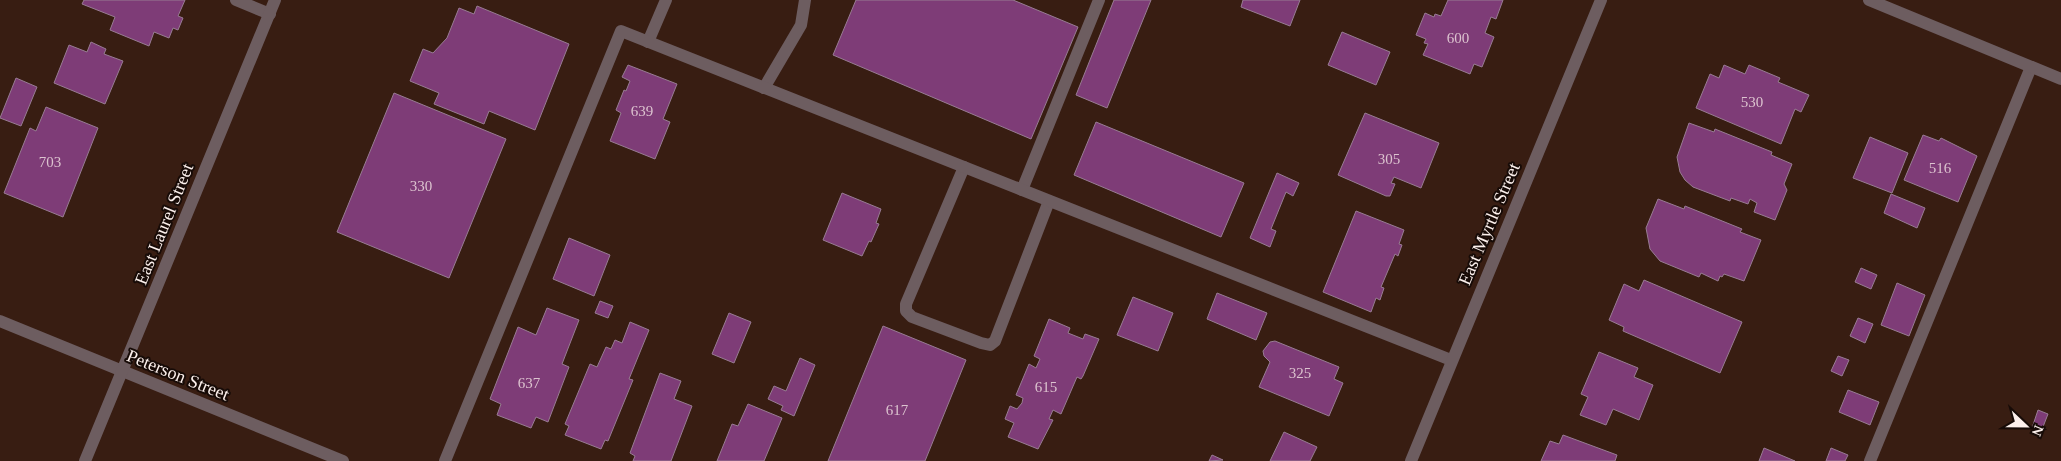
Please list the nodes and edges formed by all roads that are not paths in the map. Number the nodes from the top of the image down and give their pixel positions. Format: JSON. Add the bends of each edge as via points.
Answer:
{"nodes":[{"id":1,"x":236,"y":0,"type":"edge"},
{"id":2,"x":275,"y":0,"type":"edge"},
{"id":3,"x":666,"y":0,"type":"edge"},
{"id":4,"x":805,"y":0,"type":"edge"},
{"id":5,"x":1099,"y":0,"type":"edge"},
{"id":6,"x":1601,"y":0,"type":"edge"},
{"id":7,"x":1869,"y":0,"type":"edge"},
{"id":8,"x":270,"y":14,"type":"junction"},
{"id":9,"x":648,"y":42,"type":"junction"},
{"id":10,"x":2031,"y":67,"type":"junction"},
{"id":11,"x":2061,"y":79,"type":"edge"},
{"id":12,"x":764,"y":88,"type":"junction"},
{"id":13,"x":964,"y":167,"type":"junction"},
{"id":14,"x":1022,"y":190,"type":"junction"},
{"id":15,"x":1049,"y":201,"type":"junction"},
{"id":16,"x":0,"y":321,"type":"edge"},
{"id":17,"x":1451,"y":360,"type":"junction"},
{"id":18,"x":121,"y":371,"type":"junction"},
{"id":19,"x":84,"y":461,"type":"edge"},
{"id":20,"x":343,"y":461,"type":"edge"},
{"id":21,"x":445,"y":461,"type":"edge"},
{"id":22,"x":1411,"y":461,"type":"edge"},
{"id":23,"x":1870,"y":461,"type":"edge"}],
"edges":[{"from":1,"to":8,"type":"street"},
{"from":2,"to":8,"type":"street","name":"East Laurel Street"},
{"from":3,"to":9,"type":"street"},
{"from":4,"to":12,"type":"street","via":[[801,25]]},
{"from":5,"to":14,"type":"street"},
{"from":6,"to":17,"type":"street","name":"East Myrtle Street"},
{"from":7,"to":10,"type":"street"},
{"from":8,"to":18,"type":"street","name":"East Laurel Street"},
{"from":9,"to":12,"type":"street"},
{"from":9,"to":21,"type":"street","via":[[621,31]]},
{"from":10,"to":11,"type":"street"},
{"from":10,"to":23,"type":"street"},
{"from":12,"to":13,"type":"street"},
{"from":13,"to":14,"type":"street"},
{"from":13,"to":15,"type":"street","via":[[906,304],[906,311],[912,317],[981,343],[990,345],[995,341]]},
{"from":14,"to":15,"type":"street"},
{"from":15,"to":17,"type":"street"},
{"from":16,"to":18,"type":"street","name":"Peterson Street"},
{"from":17,"to":22,"type":"street","name":"East Myrtle Street"},
{"from":18,"to":19,"type":"street","name":"East Laurel Street"},
{"from":18,"to":20,"type":"street","name":"Peterson Street"}]}
